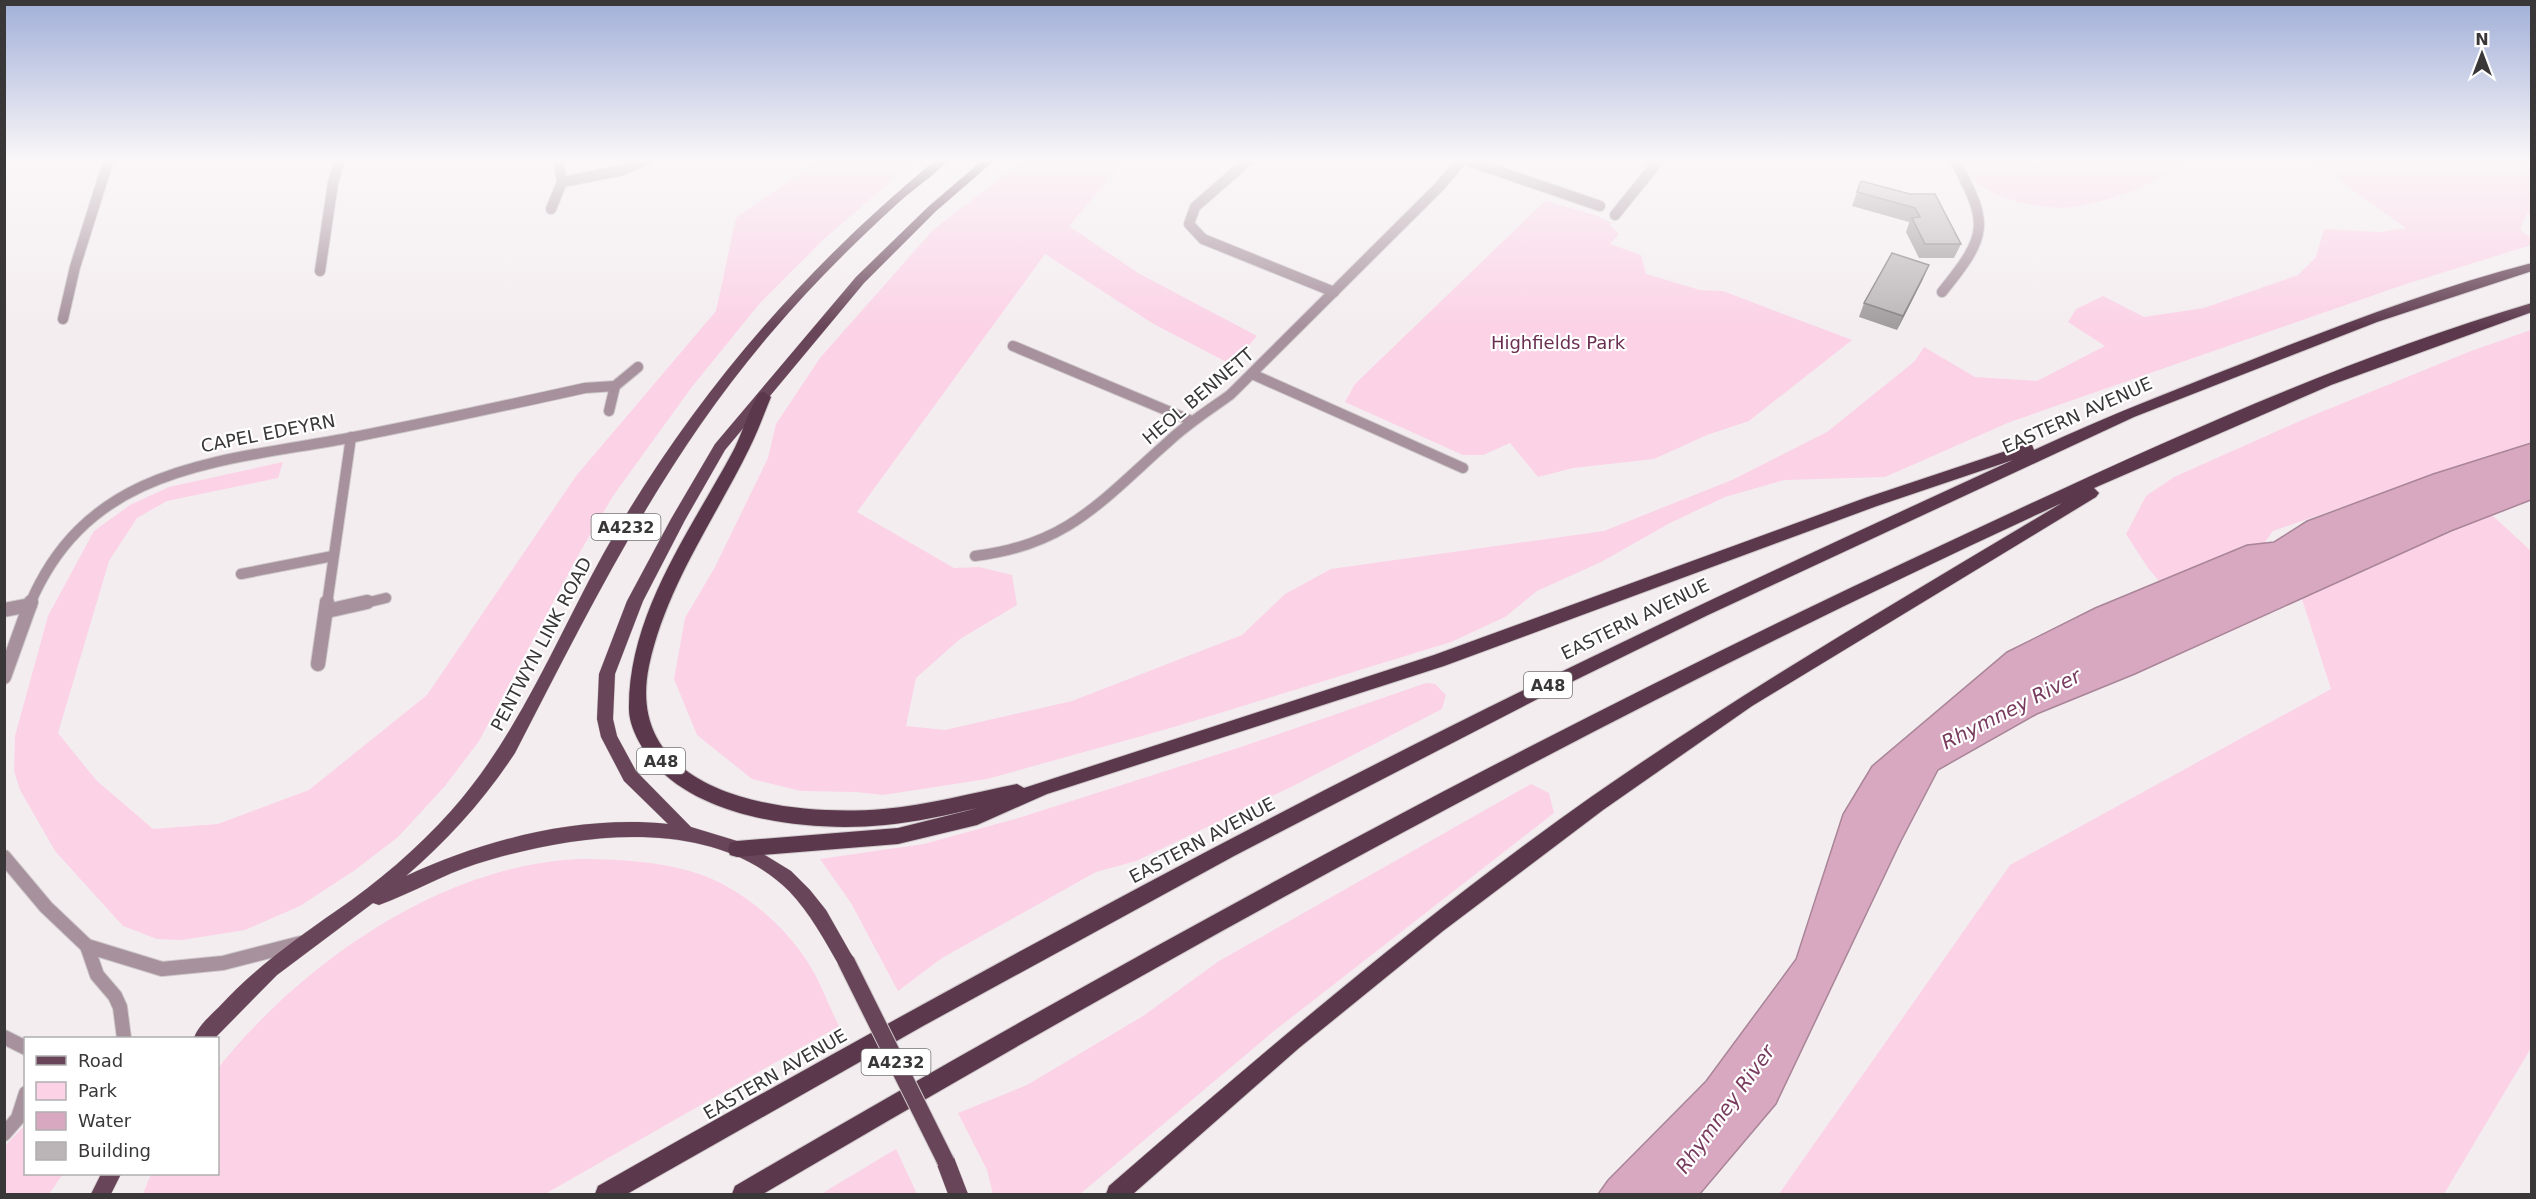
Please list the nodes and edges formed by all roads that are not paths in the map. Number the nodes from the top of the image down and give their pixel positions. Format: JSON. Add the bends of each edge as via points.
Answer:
{"nodes":[{"id":1,"x":91,"y":215,"type":"edge"},
{"id":2,"x":329,"y":215,"type":"edge"},
{"id":3,"x":881,"y":215,"type":"edge"},
{"id":4,"x":926,"y":215,"type":"edge"},
{"id":5,"x":1193,"y":215,"type":"edge"},
{"id":6,"x":1409,"y":215,"type":"edge"},
{"id":7,"x":1981,"y":215,"type":"edge"},
{"id":8,"x":2532,"y":267,"type":"edge"},
{"id":9,"x":321,"y":272,"type":"dead end"},
{"id":10,"x":1334,"y":292,"type":"junction"},
{"id":11,"x":1942,"y":292,"type":"dead end"},
{"id":12,"x":2532,"y":307,"type":"edge"},
{"id":13,"x":63,"y":319,"type":"dead end"},
{"id":14,"x":1013,"y":346,"type":"dead end"},
{"id":15,"x":638,"y":367,"type":"dead end"},
{"id":16,"x":1252,"y":374,"type":"junction"},
{"id":17,"x":615,"y":386,"type":"junction"},
{"id":18,"x":764,"y":397,"type":"junction"},
{"id":19,"x":609,"y":411,"type":"dead end"},
{"id":20,"x":1192,"y":421,"type":"junction"},
{"id":21,"x":2111,"y":421,"type":"junction"},
{"id":22,"x":351,"y":437,"type":"junction"},
{"id":23,"x":2156,"y":454,"type":"junction"},
{"id":24,"x":1463,"y":468,"type":"dead end"},
{"id":25,"x":333,"y":556,"type":"junction"},
{"id":26,"x":975,"y":556,"type":"dead end"},
{"id":27,"x":242,"y":574,"type":"dead end"},
{"id":28,"x":386,"y":598,"type":"dead end"},
{"id":29,"x":30,"y":605,"type":"junction"},
{"id":30,"x":4,"y":610,"type":"edge"},
{"id":31,"x":327,"y":611,"type":"junction"},
{"id":32,"x":318,"y":664,"type":"dead end"},
{"id":33,"x":4,"y":677,"type":"edge"},
{"id":34,"x":1042,"y":788,"type":"junction"},
{"id":35,"x":688,"y":835,"type":"junction"},
{"id":36,"x":737,"y":849,"type":"junction"},
{"id":37,"x":4,"y":857,"type":"edge"},
{"id":38,"x":343,"y":916,"type":"junction"},
{"id":39,"x":303,"y":942,"type":"junction"},
{"id":40,"x":87,"y":946,"type":"junction"},
{"id":41,"x":4,"y":1037,"type":"edge"},
{"id":42,"x":124,"y":1037,"type":"edge"},
{"id":43,"x":204,"y":1037,"type":"edge"},
{"id":44,"x":24,"y":1047,"type":"edge"},
{"id":45,"x":24,"y":1099,"type":"edge"},
{"id":46,"x":4,"y":1134,"type":"edge"},
{"id":47,"x":110,"y":1175,"type":"edge"},
{"id":48,"x":101,"y":1194,"type":"edge"},
{"id":49,"x":606,"y":1194,"type":"edge"},
{"id":50,"x":743,"y":1194,"type":"edge"},
{"id":51,"x":958,"y":1194,"type":"edge"},
{"id":52,"x":1117,"y":1194,"type":"edge"}],
"edges":[{"from":1,"to":13,"type":"street"},
{"from":2,"to":9,"type":"street"},
{"from":3,"to":38,"type":"main road","name":"PENTWYN LINK ROAD","number":"A4232","via":[[788,306],[729,376],[675,451],[624,531],[491,776],[419,856]]},
{"from":4,"to":18,"type":"main road","number":"A4232","via":[[860,280]]},
{"from":5,"to":10,"type":"street","via":[[1193,231],[1203,239]]},
{"from":6,"to":10,"type":"street","name":"HEOL BENNETT"},
{"from":7,"to":11,"type":"street","via":[[1980,227],[1960,270]]},
{"from":8,"to":21,"type":"highway","name":"EASTERN AVENUE","number":"A48","via":[[2419,302]]},
{"from":10,"to":16,"type":"street","name":"HEOL BENNETT"},
{"from":12,"to":23,"type":"highway","via":[[2440,337]]},
{"from":14,"to":20,"type":"street"},
{"from":15,"to":17,"type":"street"},
{"from":16,"to":20,"type":"street","name":"HEOL BENNETT"},
{"from":16,"to":24,"type":"street"},
{"from":17,"to":19,"type":"street"},
{"from":17,"to":22,"type":"street","name":"CAPEL EDEYRN","via":[[585,388]]},
{"from":18,"to":34,"type":"highway","number":"A48","via":[[740,453],[703,516],[674,577],[640,668],[638,708],[642,728],[656,757],[703,793],[786,815],[865,818],[915,813]]},
{"from":18,"to":35,"type":"main road","number":"A4232","via":[[720,447],[678,519],[622,629],[605,684],[605,719],[620,761]]},
{"from":20,"to":26,"type":"street","name":"HEOL BENNETT","via":[[1080,520],[1041,543],[996,556]]},
{"from":21,"to":34,"type":"highway","via":[[1871,502],[1438,661]]},
{"from":21,"to":49,"type":"highway","name":"EASTERN AVENUE","number":"A48","via":[[1697,612],[1250,837],[962,993]]},
{"from":22,"to":25,"type":"street"},
{"from":22,"to":29,"type":"street","name":"CAPEL EDEYRN","via":[[205,464],[132,490],[79,527],[60,551]]},
{"from":23,"to":50,"type":"highway","via":[[1907,567],[1554,744],[1218,923]]},
{"from":23,"to":52,"type":"highway","via":[[1782,679],[1669,752],[1418,939],[1292,1041]]},
{"from":25,"to":27,"type":"street"},
{"from":25,"to":31,"type":"street"},
{"from":28,"to":31,"type":"street"},
{"from":29,"to":30,"type":"street"},
{"from":29,"to":33,"type":"street","name":"CAPEL EDEYRN"},
{"from":31,"to":32,"type":"street"},
{"from":34,"to":36,"type":"highway","via":[[976,817],[921,832]]},
{"from":35,"to":36,"type":"main road","number":"A4232"},
{"from":35,"to":38,"type":"main road","number":"A4232","via":[[612,830],[549,836],[450,864]]},
{"from":36,"to":51,"type":"main road","number":"A4232","bridge":true,"via":[[785,877],[827,928],[946,1162]]},
{"from":37,"to":40,"type":"street","via":[[46,907]]},
{"from":38,"to":39,"type":"main road","number":"A4232"},
{"from":39,"to":40,"type":"street","via":[[224,963],[162,969]]},
{"from":39,"to":43,"type":"main road","number":"A4232","via":[[254,981]]},
{"from":40,"to":42,"type":"street","via":[[98,975],[120,1007]]},
{"from":41,"to":44,"type":"street"},
{"from":45,"to":46,"type":"street","via":[[18,1118]]},
{"from":47,"to":48,"type":"main road"}]}
